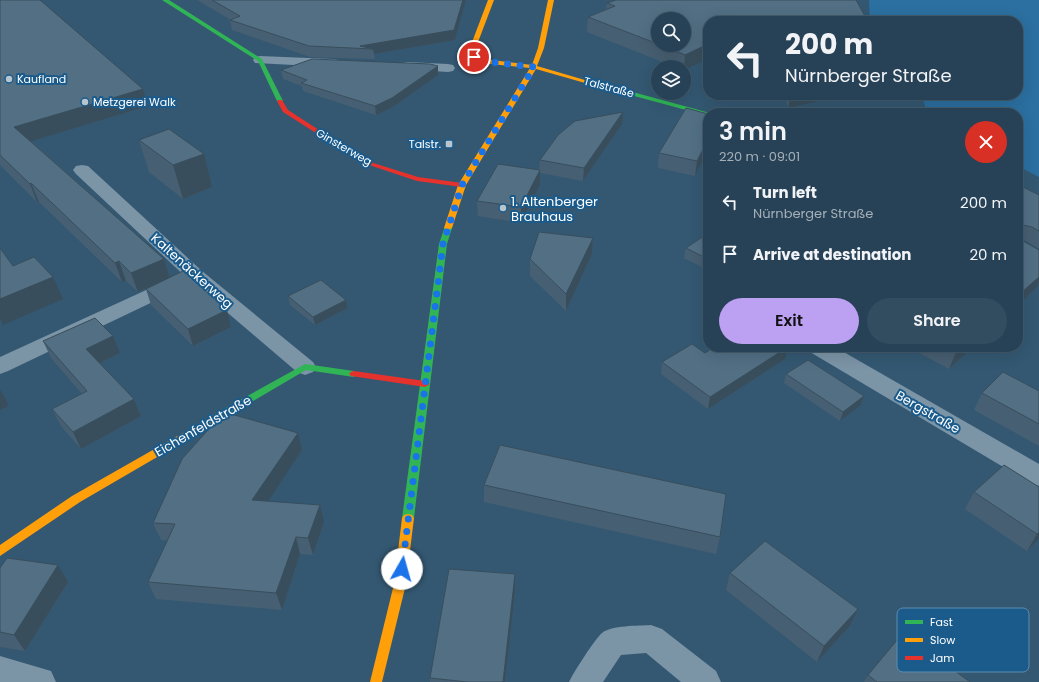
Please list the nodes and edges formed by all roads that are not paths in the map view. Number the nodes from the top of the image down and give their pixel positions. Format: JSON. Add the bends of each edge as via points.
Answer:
{"nodes":[{"id":1,"x":165,"y":0,"type":"edge"},
{"id":2,"x":492,"y":0,"type":"edge"},
{"id":3,"x":551,"y":0,"type":"edge"},
{"id":4,"x":260,"y":60,"type":"junction"},
{"id":5,"x":346,"y":64,"type":"edge"},
{"id":6,"x":394,"y":66,"type":"edge"},
{"id":7,"x":534,"y":67,"type":"junction"},
{"id":8,"x":448,"y":68,"type":"dead end"},
{"id":9,"x":703,"y":113,"type":"edge"},
{"id":10,"x":82,"y":170,"type":"dead end"},
{"id":11,"x":462,"y":185,"type":"junction"},
{"id":12,"x":194,"y":275,"type":"junction"},
{"id":13,"x":827,"y":352,"type":"edge"},
{"id":14,"x":0,"y":366,"type":"edge"},
{"id":15,"x":305,"y":367,"type":"junction"},
{"id":16,"x":425,"y":384,"type":"junction"},
{"id":17,"x":1039,"y":476,"type":"edge"},
{"id":18,"x":0,"y":551,"type":"edge"},
{"id":19,"x":0,"y":670,"type":"edge"},
{"id":20,"x":40,"y":682,"type":"edge"},
{"id":21,"x":376,"y":682,"type":"edge"},
{"id":22,"x":585,"y":682,"type":"edge"},
{"id":23,"x":705,"y":682,"type":"edge"}],
"edges":[{"from":1,"to":4,"type":"street"},
{"from":2,"to":7,"type":"street","name":"Talstraße","via":[[472,50],[474,57],[482,61]]},
{"from":3,"to":7,"type":"street","via":[[541,48]]},
{"from":4,"to":5,"type":"street"},
{"from":4,"to":11,"type":"street","name":"Ginsterweg","via":[[285,111],[365,162],[417,178]]},
{"from":6,"to":8,"type":"street"},
{"from":7,"to":9,"type":"street","name":"Talstraße"},
{"from":7,"to":11,"type":"street"},
{"from":10,"to":12,"type":"street","name":"Kaltenäckerweg"},
{"from":11,"to":16,"type":"street","via":[[443,244]]},
{"from":12,"to":14,"type":"street"},
{"from":12,"to":15,"type":"street","name":"Kaltenäckerweg"},
{"from":13,"to":17,"type":"street","name":"Bergstraße"},
{"from":15,"to":16,"type":"street"},
{"from":15,"to":18,"type":"street","name":"Eichenfeldstraße","via":[[76,499]]},
{"from":16,"to":21,"type":"street","via":[[400,584]]},
{"from":19,"to":20,"type":"street"},
{"from":22,"to":23,"type":"street","via":[[613,642],[651,639]]}]}
